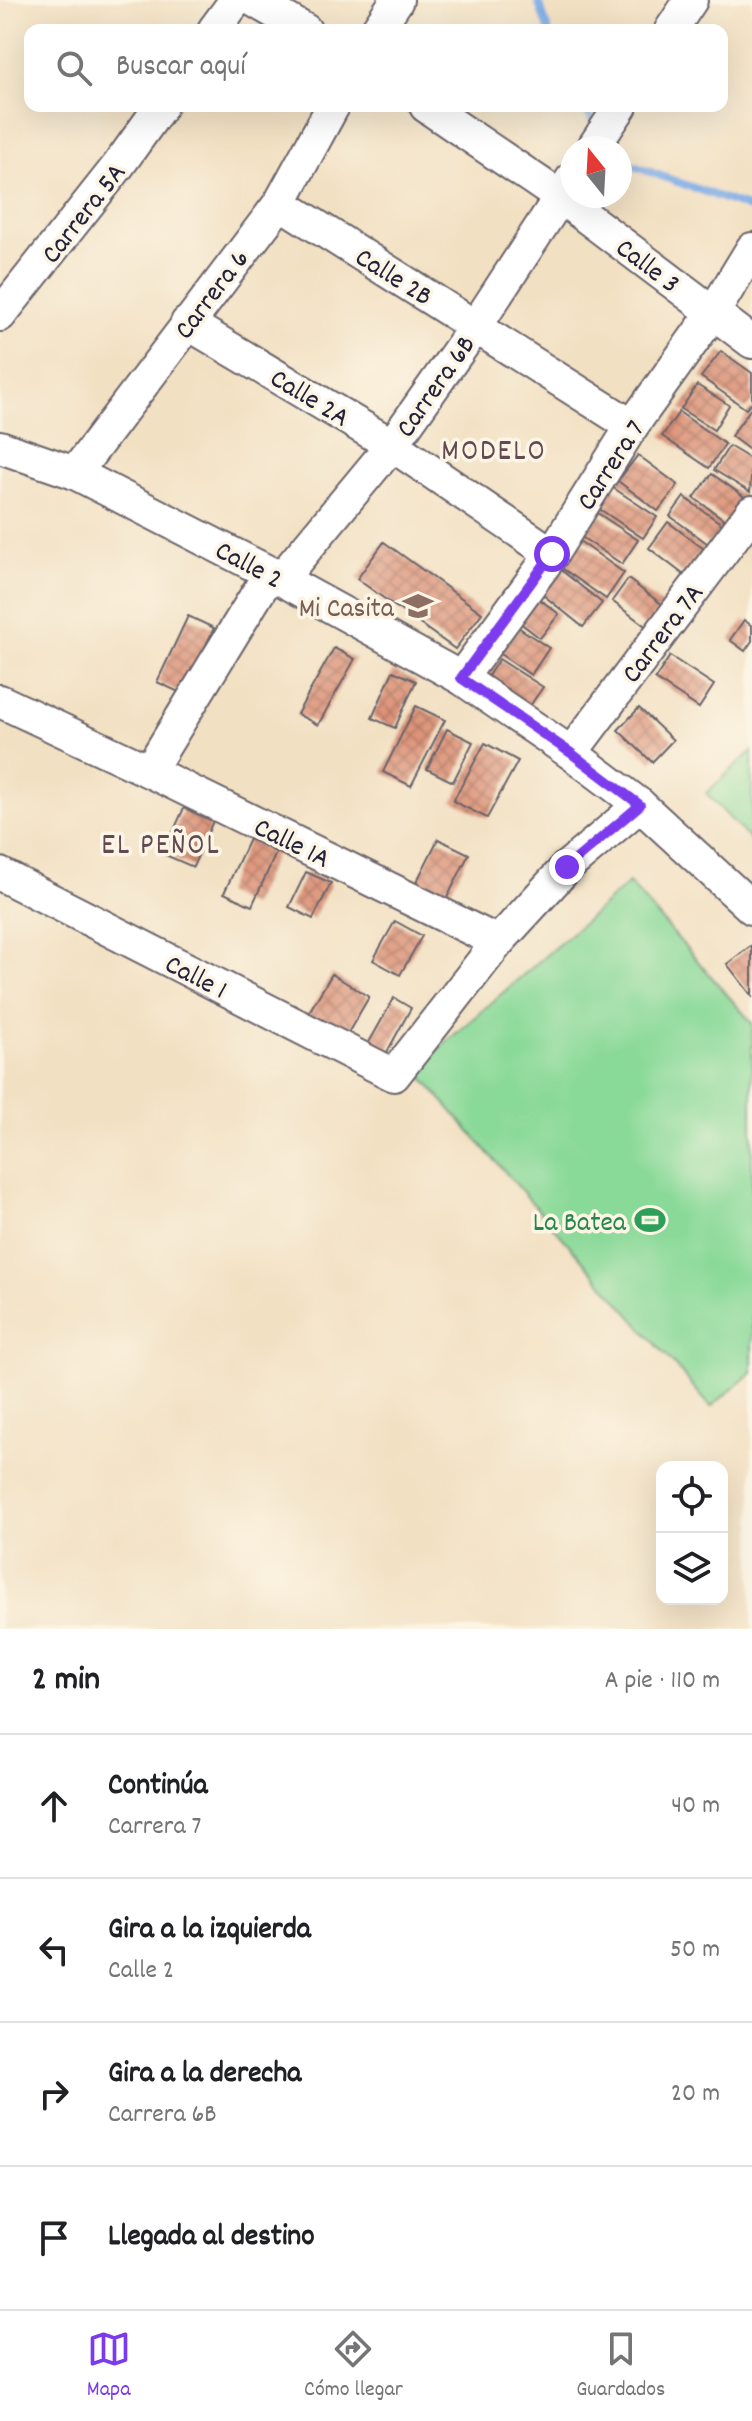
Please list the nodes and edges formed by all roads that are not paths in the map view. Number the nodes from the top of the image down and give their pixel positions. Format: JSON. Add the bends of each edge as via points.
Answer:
{"nodes":[{"id":1,"x":236,"y":0,"type":"edge"},
{"id":2,"x":253,"y":0,"type":"edge"},
{"id":3,"x":397,"y":0,"type":"edge"},
{"id":4,"x":691,"y":0,"type":"edge"},
{"id":5,"x":218,"y":24,"type":"edge"},
{"id":6,"x":295,"y":24,"type":"edge"},
{"id":7,"x":381,"y":24,"type":"edge"},
{"id":8,"x":675,"y":24,"type":"edge"},
{"id":9,"x":157,"y":112,"type":"edge"},
{"id":10,"x":330,"y":112,"type":"edge"},
{"id":11,"x":436,"y":112,"type":"edge"},
{"id":12,"x":560,"y":184,"type":"edge"},
{"id":13,"x":560,"y":197,"type":"edge"},
{"id":14,"x":280,"y":203,"type":"junction"},
{"id":15,"x":590,"y":208,"type":"edge"},
{"id":16,"x":752,"y":249,"type":"edge"},
{"id":17,"x":713,"y":313,"type":"junction"},
{"id":18,"x":0,"y":315,"type":"edge"},
{"id":19,"x":187,"y":323,"type":"junction"},
{"id":20,"x":476,"y":326,"type":"junction"},
{"id":21,"x":752,"y":342,"type":"edge"},
{"id":22,"x":632,"y":426,"type":"junction"},
{"id":23,"x":392,"y":445,"type":"junction"},
{"id":24,"x":0,"y":447,"type":"edge"},
{"id":25,"x":75,"y":473,"type":"junction"},
{"id":26,"x":748,"y":526,"type":"edge"},
{"id":27,"x":552,"y":554,"type":"junction"},
{"id":28,"x":275,"y":576,"type":"junction"},
{"id":29,"x":461,"y":678,"type":"junction"},
{"id":30,"x":0,"y":701,"type":"edge"},
{"id":31,"x":571,"y":753,"type":"junction"},
{"id":32,"x":149,"y":771,"type":"junction"},
{"id":33,"x":640,"y":805,"type":"junction"},
{"id":34,"x":0,"y":874,"type":"edge"},
{"id":35,"x":752,"y":908,"type":"edge"},
{"id":36,"x":498,"y":942,"type":"junction"}],
"edges":[{"from":1,"to":5,"type":"street"},
{"from":2,"to":6,"type":"street"},
{"from":3,"to":7,"type":"street"},
{"from":4,"to":8,"type":"street"},
{"from":9,"to":18,"type":"street","name":"Carrera 5A"},
{"from":10,"to":14,"type":"street","name":"Carrera 6"},
{"from":11,"to":12,"type":"street","name":"Calle 3"},
{"from":13,"to":20,"type":"street","name":"Carrera 6B"},
{"from":14,"to":19,"type":"street","name":"Carrera 6"},
{"from":14,"to":20,"type":"street","name":"Calle 2B"},
{"from":15,"to":17,"type":"street","name":"Calle 3"},
{"from":16,"to":17,"type":"street","name":"Carrera 7"},
{"from":17,"to":21,"type":"street","name":"Calle 3"},
{"from":17,"to":22,"type":"street","name":"Carrera 7"},
{"from":19,"to":23,"type":"street","name":"Calle 2A"},
{"from":19,"to":25,"type":"street","name":"Carrera 6"},
{"from":20,"to":22,"type":"street","name":"Calle 2B"},
{"from":20,"to":23,"type":"street","name":"Carrera 6B"},
{"from":22,"to":27,"type":"street","name":"Carrera 7"},
{"from":23,"to":27,"type":"street","name":"Calle 2A"},
{"from":23,"to":28,"type":"street","name":"Carrera 6B"},
{"from":24,"to":25,"type":"street","name":"Calle 2"},
{"from":25,"to":28,"type":"street","name":"Calle 2"},
{"from":26,"to":31,"type":"street","name":"Carrera 7A"},
{"from":27,"to":29,"type":"street","name":"Carrera 7"},
{"from":28,"to":29,"type":"street","name":"Calle 2"},
{"from":28,"to":32,"type":"street","name":"Carrera 6B"},
{"from":29,"to":31,"type":"street","name":"Calle 2"},
{"from":30,"to":32,"type":"street","name":"Calle 1A"},
{"from":31,"to":33,"type":"street","name":"Calle 2"},
{"from":32,"to":36,"type":"street","name":"Calle 1A"},
{"from":33,"to":35,"type":"street","name":"Calle 2"},
{"from":33,"to":36,"type":"street","via":[[567,867]]},
{"from":34,"to":36,"type":"street","name":"Calle 1","via":[[394,1075]]}]}
